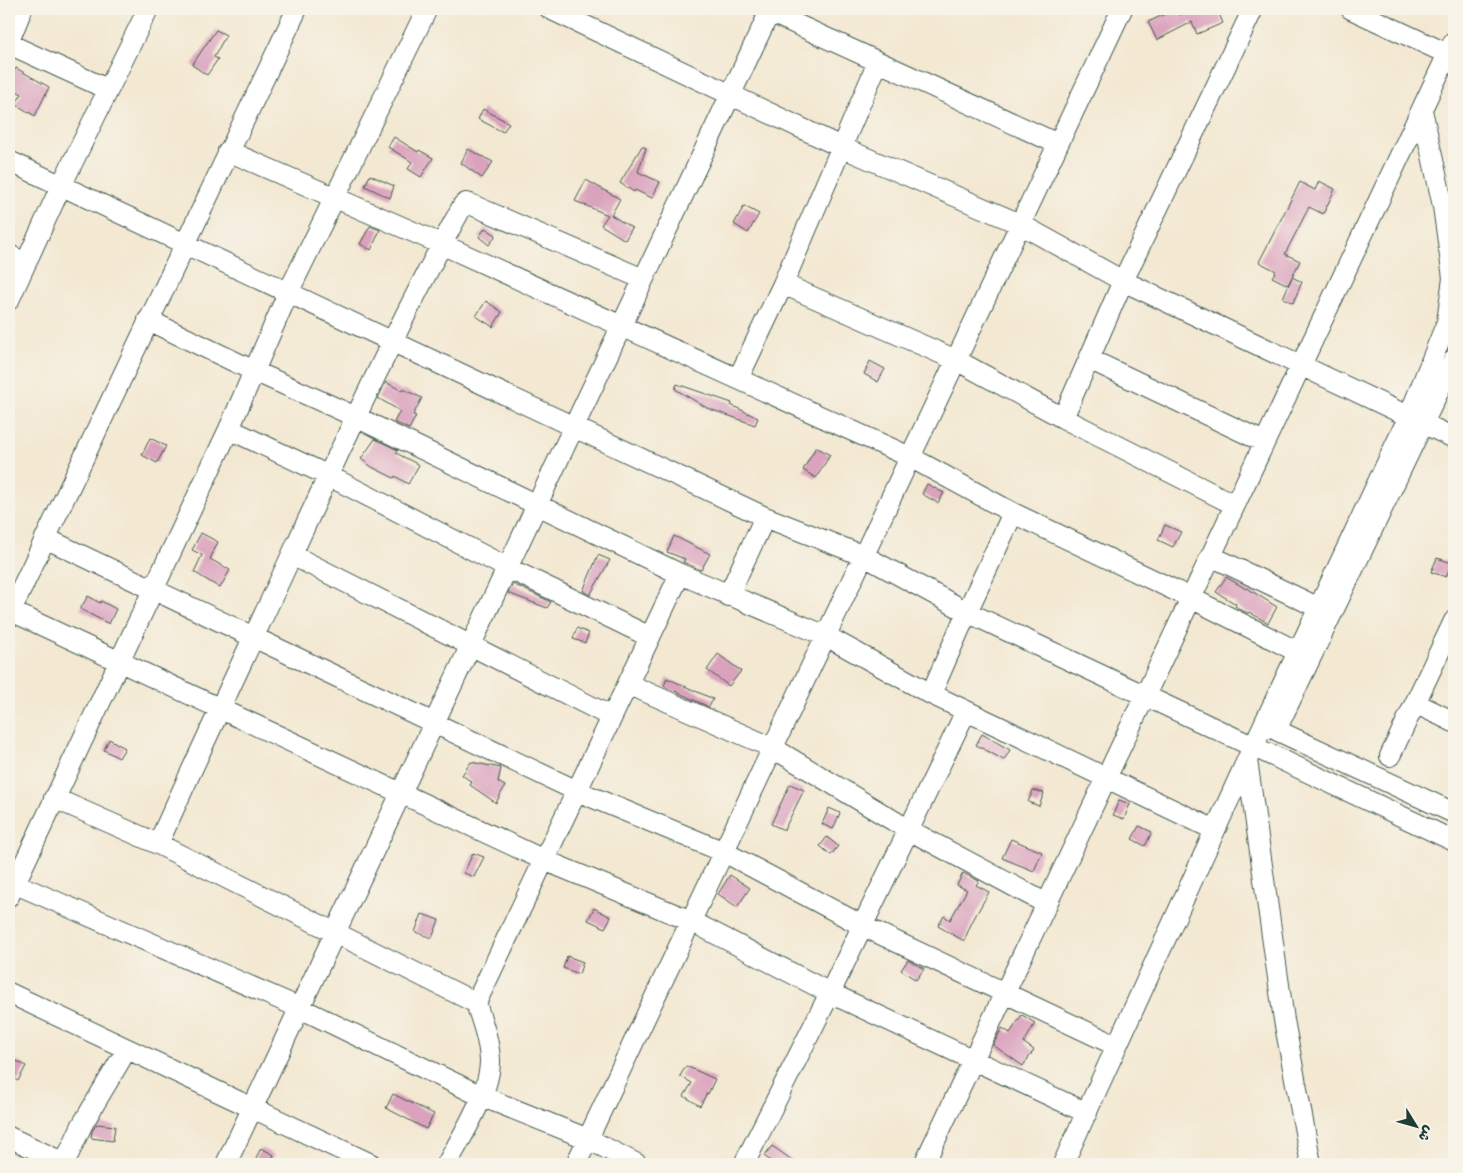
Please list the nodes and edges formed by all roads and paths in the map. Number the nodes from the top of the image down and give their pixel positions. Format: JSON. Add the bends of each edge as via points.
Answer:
{"nodes":[{"id":1,"x":22,"y":9,"type":"edge"},
{"id":2,"x":148,"y":9,"type":"edge"},
{"id":3,"x":296,"y":9,"type":"edge"},
{"id":4,"x":427,"y":9,"type":"edge"},
{"id":5,"x":550,"y":9,"type":"edge"},
{"id":6,"x":1122,"y":9,"type":"edge"},
{"id":7,"x":1253,"y":9,"type":"edge"},
{"id":8,"x":1351,"y":9,"type":"edge"},
{"id":9,"x":768,"y":10,"type":"edge"},
{"id":10,"x":9,"y":42,"type":"edge"},
{"id":11,"x":1452,"y":51,"type":"edge"},
{"id":12,"x":878,"y":62,"type":"junction"},
{"id":13,"x":107,"y":90,"type":"junction"},
{"id":14,"x":731,"y":94,"type":"junction"},
{"id":15,"x":1422,"y":110,"type":"junction"},
{"id":16,"x":1058,"y":144,"type":"junction"},
{"id":17,"x":841,"y":147,"type":"junction"},
{"id":18,"x":228,"y":151,"type":"junction"},
{"id":19,"x":9,"y":161,"type":"edge"},
{"id":20,"x":61,"y":186,"type":"junction"},
{"id":21,"x":334,"y":197,"type":"junction"},
{"id":22,"x":1020,"y":224,"type":"junction"},
{"id":23,"x":184,"y":244,"type":"junction"},
{"id":24,"x":441,"y":244,"type":"junction"},
{"id":25,"x":18,"y":259,"type":"edge"},
{"id":26,"x":643,"y":279,"type":"junction"},
{"id":27,"x":1123,"y":281,"type":"junction"},
{"id":28,"x":783,"y":284,"type":"junction"},
{"id":29,"x":288,"y":293,"type":"junction"},
{"id":30,"x":9,"y":300,"type":"edge"},
{"id":31,"x":148,"y":320,"type":"junction"},
{"id":32,"x":622,"y":326,"type":"junction"},
{"id":33,"x":393,"y":342,"type":"junction"},
{"id":34,"x":1089,"y":359,"type":"junction"},
{"id":35,"x":1454,"y":359,"type":"edge"},
{"id":36,"x":956,"y":360,"type":"junction"},
{"id":37,"x":1301,"y":365,"type":"junction"},
{"id":38,"x":254,"y":371,"type":"junction"},
{"id":39,"x":738,"y":379,"type":"junction"},
{"id":40,"x":356,"y":417,"type":"junction"},
{"id":41,"x":1063,"y":418,"type":"junction"},
{"id":42,"x":1416,"y":420,"type":"junction"},
{"id":43,"x":574,"y":427,"type":"junction"},
{"id":44,"x":230,"y":429,"type":"junction"},
{"id":45,"x":1454,"y":438,"type":"edge"},
{"id":46,"x":1264,"y":442,"type":"junction"},
{"id":47,"x":910,"y":456,"type":"junction"},
{"id":48,"x":329,"y":476,"type":"junction"},
{"id":49,"x":1235,"y":505,"type":"junction"},
{"id":50,"x":537,"y":506,"type":"junction"},
{"id":51,"x":1013,"y":513,"type":"junction"},
{"id":52,"x":765,"y":517,"type":"junction"},
{"id":53,"x":45,"y":538,"type":"junction"},
{"id":54,"x":292,"y":555,"type":"junction"},
{"id":55,"x":864,"y":556,"type":"junction"},
{"id":56,"x":1211,"y":556,"type":"junction"},
{"id":57,"x":508,"y":568,"type":"junction"},
{"id":58,"x":680,"y":574,"type":"junction"},
{"id":59,"x":152,"y":590,"type":"junction"},
{"id":60,"x":728,"y":596,"type":"junction"},
{"id":61,"x":1191,"y":598,"type":"junction"},
{"id":62,"x":1319,"y":608,"type":"junction"},
{"id":63,"x":9,"y":612,"type":"edge"},
{"id":64,"x":967,"y":612,"type":"junction"},
{"id":65,"x":1454,"y":621,"type":"edge"},
{"id":66,"x":826,"y":636,"type":"junction"},
{"id":67,"x":253,"y":637,"type":"junction"},
{"id":68,"x":650,"y":637,"type":"junction"},
{"id":69,"x":470,"y":646,"type":"junction"},
{"id":70,"x":1298,"y":652,"type":"junction"},
{"id":71,"x":119,"y":662,"type":"junction"},
{"id":72,"x":628,"y":684,"type":"junction"},
{"id":73,"x":931,"y":694,"type":"junction"},
{"id":74,"x":1145,"y":696,"type":"junction"},
{"id":75,"x":1415,"y":703,"type":"junction"},
{"id":76,"x":219,"y":709,"type":"junction"},
{"id":77,"x":966,"y":711,"type":"junction"},
{"id":78,"x":612,"y":717,"type":"junction"},
{"id":79,"x":1454,"y":722,"type":"edge"},
{"id":80,"x":434,"y":723,"type":"junction"},
{"id":81,"x":773,"y":748,"type":"junction"},
{"id":82,"x":1250,"y":753,"type":"junction"},
{"id":83,"x":1390,"y":756,"type":"dead end"},
{"id":84,"x":1106,"y":778,"type":"junction"},
{"id":85,"x":577,"y":790,"type":"junction"},
{"id":86,"x":401,"y":793,"type":"junction"},
{"id":87,"x":54,"y":798,"type":"junction"},
{"id":88,"x":1454,"y":813,"type":"edge"},
{"id":89,"x":909,"y":830,"type":"junction"},
{"id":90,"x":1214,"y":830,"type":"junction"},
{"id":91,"x":1454,"y":841,"type":"edge"},
{"id":92,"x":158,"y":844,"type":"junction"},
{"id":93,"x":724,"y":852,"type":"junction"},
{"id":94,"x":544,"y":860,"type":"junction"},
{"id":95,"x":11,"y":887,"type":"edge"},
{"id":96,"x":1047,"y":904,"type":"junction"},
{"id":97,"x":691,"y":921,"type":"junction"},
{"id":98,"x":863,"y":926,"type":"junction"},
{"id":99,"x":336,"y":932,"type":"junction"},
{"id":100,"x":9,"y":993,"type":"edge"},
{"id":101,"x":830,"y":993,"type":"junction"},
{"id":102,"x":1004,"y":993,"type":"junction"},
{"id":103,"x":476,"y":1003,"type":"junction"},
{"id":104,"x":300,"y":1008,"type":"junction"},
{"id":105,"x":1117,"y":1046,"type":"junction"},
{"id":106,"x":127,"y":1049,"type":"junction"},
{"id":107,"x":973,"y":1060,"type":"junction"},
{"id":108,"x":482,"y":1096,"type":"junction"},
{"id":109,"x":252,"y":1109,"type":"junction"},
{"id":110,"x":1087,"y":1113,"type":"junction"},
{"id":111,"x":9,"y":1137,"type":"edge"},
{"id":112,"x":588,"y":1139,"type":"junction"},
{"id":113,"x":360,"y":1162,"type":"edge"},
{"id":114,"x":64,"y":1164,"type":"edge"},
{"id":115,"x":226,"y":1164,"type":"edge"},
{"id":116,"x":447,"y":1164,"type":"edge"},
{"id":117,"x":576,"y":1164,"type":"edge"},
{"id":118,"x":636,"y":1164,"type":"edge"},
{"id":119,"x":744,"y":1164,"type":"edge"},
{"id":120,"x":924,"y":1164,"type":"edge"},
{"id":121,"x":1063,"y":1164,"type":"edge"},
{"id":122,"x":1311,"y":1164,"type":"edge"}],
"edges":[{"from":1,"to":10,"type":"street"},
{"from":2,"to":13,"type":"street"},
{"from":3,"to":18,"type":"street"},
{"from":4,"to":21,"type":"street"},
{"from":5,"to":14,"type":"street"},
{"from":6,"to":16,"type":"street"},
{"from":7,"to":27,"type":"street"},
{"from":8,"to":11,"type":"street"},
{"from":9,"to":12,"type":"street"},
{"from":9,"to":14,"type":"street"},
{"from":10,"to":13,"type":"street"},
{"from":11,"to":15,"type":"street"},
{"from":12,"to":16,"type":"street"},
{"from":12,"to":17,"type":"street"},
{"from":13,"to":20,"type":"street"},
{"from":14,"to":17,"type":"street"},
{"from":14,"to":26,"type":"street"},
{"from":15,"to":37,"type":"street"},
{"from":15,"to":42,"type":"street","via":[[1443,206],[1453,278],[1447,322]]},
{"from":16,"to":22,"type":"street"},
{"from":17,"to":22,"type":"street"},
{"from":17,"to":28,"type":"street"},
{"from":18,"to":21,"type":"street"},
{"from":18,"to":23,"type":"street"},
{"from":19,"to":20,"type":"street"},
{"from":20,"to":23,"type":"street"},
{"from":20,"to":25,"type":"street"},
{"from":21,"to":24,"type":"street"},
{"from":21,"to":29,"type":"street"},
{"from":22,"to":27,"type":"street"},
{"from":22,"to":36,"type":"street"},
{"from":23,"to":29,"type":"street"},
{"from":23,"to":31,"type":"street"},
{"from":24,"to":26,"type":"street","via":[[463,205],[468,203]]},
{"from":24,"to":32,"type":"street"},
{"from":24,"to":33,"type":"street"},
{"from":25,"to":30,"type":"street"},
{"from":26,"to":32,"type":"street"},
{"from":27,"to":34,"type":"street"},
{"from":27,"to":37,"type":"street"},
{"from":28,"to":36,"type":"street"},
{"from":28,"to":39,"type":"street"},
{"from":29,"to":33,"type":"street"},
{"from":29,"to":38,"type":"street"},
{"from":31,"to":38,"type":"street"},
{"from":31,"to":53,"type":"street"},
{"from":32,"to":39,"type":"street"},
{"from":32,"to":43,"type":"street"},
{"from":33,"to":40,"type":"street"},
{"from":33,"to":43,"type":"street"},
{"from":34,"to":41,"type":"street"},
{"from":34,"to":46,"type":"street"},
{"from":35,"to":42,"type":"street"},
{"from":36,"to":41,"type":"street"},
{"from":36,"to":47,"type":"street"},
{"from":37,"to":42,"type":"street"},
{"from":37,"to":46,"type":"street"},
{"from":38,"to":40,"type":"street"},
{"from":38,"to":44,"type":"street"},
{"from":39,"to":47,"type":"street"},
{"from":40,"to":48,"type":"street"},
{"from":40,"to":50,"type":"street"},
{"from":41,"to":49,"type":"street"},
{"from":42,"to":45,"type":"street"},
{"from":42,"to":62,"type":"street"},
{"from":42,"to":88,"type":"street","via":[[1276,730]]},
{"from":43,"to":50,"type":"street"},
{"from":43,"to":52,"type":"street"},
{"from":44,"to":48,"type":"street"},
{"from":44,"to":59,"type":"street"},
{"from":46,"to":49,"type":"street"},
{"from":47,"to":51,"type":"street"},
{"from":47,"to":55,"type":"street"},
{"from":48,"to":54,"type":"street"},
{"from":48,"to":57,"type":"street"},
{"from":49,"to":56,"type":"street"},
{"from":50,"to":57,"type":"street"},
{"from":50,"to":58,"type":"street"},
{"from":51,"to":61,"type":"street"},
{"from":51,"to":64,"type":"street"},
{"from":52,"to":55,"type":"street"},
{"from":52,"to":60,"type":"street"},
{"from":53,"to":59,"type":"street"},
{"from":53,"to":63,"type":"street"},
{"from":54,"to":67,"type":"street"},
{"from":54,"to":69,"type":"street"},
{"from":55,"to":64,"type":"street"},
{"from":55,"to":66,"type":"street"},
{"from":56,"to":61,"type":"street"},
{"from":56,"to":62,"type":"street"},
{"from":57,"to":68,"type":"street"},
{"from":57,"to":69,"type":"street"},
{"from":58,"to":60,"type":"street"},
{"from":58,"to":68,"type":"street"},
{"from":59,"to":67,"type":"street"},
{"from":59,"to":71,"type":"street"},
{"from":60,"to":66,"type":"street"},
{"from":61,"to":70,"type":"street"},
{"from":61,"to":74,"type":"street"},
{"from":62,"to":70,"type":"street"},
{"from":63,"to":71,"type":"street"},
{"from":64,"to":73,"type":"street"},
{"from":64,"to":74,"type":"street"},
{"from":65,"to":75,"type":"street"},
{"from":66,"to":73,"type":"street"},
{"from":66,"to":81,"type":"street"},
{"from":67,"to":76,"type":"street"},
{"from":67,"to":80,"type":"street"},
{"from":68,"to":72,"type":"street"},
{"from":69,"to":78,"type":"street"},
{"from":69,"to":80,"type":"street"},
{"from":70,"to":82,"type":"street"},
{"from":71,"to":76,"type":"street"},
{"from":71,"to":87,"type":"street"},
{"from":72,"to":78,"type":"street"},
{"from":72,"to":81,"type":"street"},
{"from":73,"to":77,"type":"street"},
{"from":74,"to":82,"type":"street"},
{"from":74,"to":84,"type":"street"},
{"from":75,"to":79,"type":"street"},
{"from":75,"to":83,"type":"street"},
{"from":76,"to":86,"type":"street"},
{"from":76,"to":92,"type":"street"},
{"from":77,"to":84,"type":"street"},
{"from":77,"to":89,"type":"street"},
{"from":78,"to":85,"type":"street"},
{"from":80,"to":85,"type":"street"},
{"from":80,"to":86,"type":"street"},
{"from":81,"to":89,"type":"street"},
{"from":81,"to":93,"type":"street"},
{"from":82,"to":90,"type":"street"},
{"from":82,"to":91,"type":"street"},
{"from":82,"to":122,"type":"street","via":[[1284,1020]]},
{"from":84,"to":90,"type":"street"},
{"from":84,"to":96,"type":"street"},
{"from":85,"to":93,"type":"street"},
{"from":85,"to":94,"type":"street"},
{"from":86,"to":94,"type":"street"},
{"from":86,"to":99,"type":"street"},
{"from":87,"to":92,"type":"street"},
{"from":87,"to":95,"type":"street"},
{"from":89,"to":96,"type":"street"},
{"from":89,"to":98,"type":"street"},
{"from":90,"to":105,"type":"street"},
{"from":92,"to":99,"type":"street"},
{"from":93,"to":97,"type":"street"},
{"from":93,"to":98,"type":"street"},
{"from":94,"to":97,"type":"street"},
{"from":94,"to":103,"type":"street"},
{"from":95,"to":104,"type":"street"},
{"from":96,"to":102,"type":"street"},
{"from":97,"to":101,"type":"street"},
{"from":97,"to":112,"type":"street"},
{"from":98,"to":101,"type":"street"},
{"from":98,"to":102,"type":"street"},
{"from":99,"to":103,"type":"street"},
{"from":99,"to":104,"type":"street"},
{"from":100,"to":106,"type":"street"},
{"from":101,"to":107,"type":"street"},
{"from":101,"to":119,"type":"street"},
{"from":102,"to":105,"type":"street"},
{"from":102,"to":107,"type":"street"},
{"from":103,"to":108,"type":"street","via":[[490,1060]]},
{"from":104,"to":108,"type":"street"},
{"from":104,"to":109,"type":"street"},
{"from":105,"to":110,"type":"street"},
{"from":106,"to":109,"type":"street"},
{"from":106,"to":114,"type":"street","via":[[82,1125]]},
{"from":107,"to":110,"type":"street"},
{"from":107,"to":120,"type":"street"},
{"from":108,"to":112,"type":"street"},
{"from":108,"to":116,"type":"street"},
{"from":109,"to":113,"type":"street"},
{"from":109,"to":115,"type":"street"},
{"from":110,"to":121,"type":"street"},
{"from":111,"to":114,"type":"street"},
{"from":112,"to":117,"type":"street"},
{"from":112,"to":118,"type":"street"}]}
